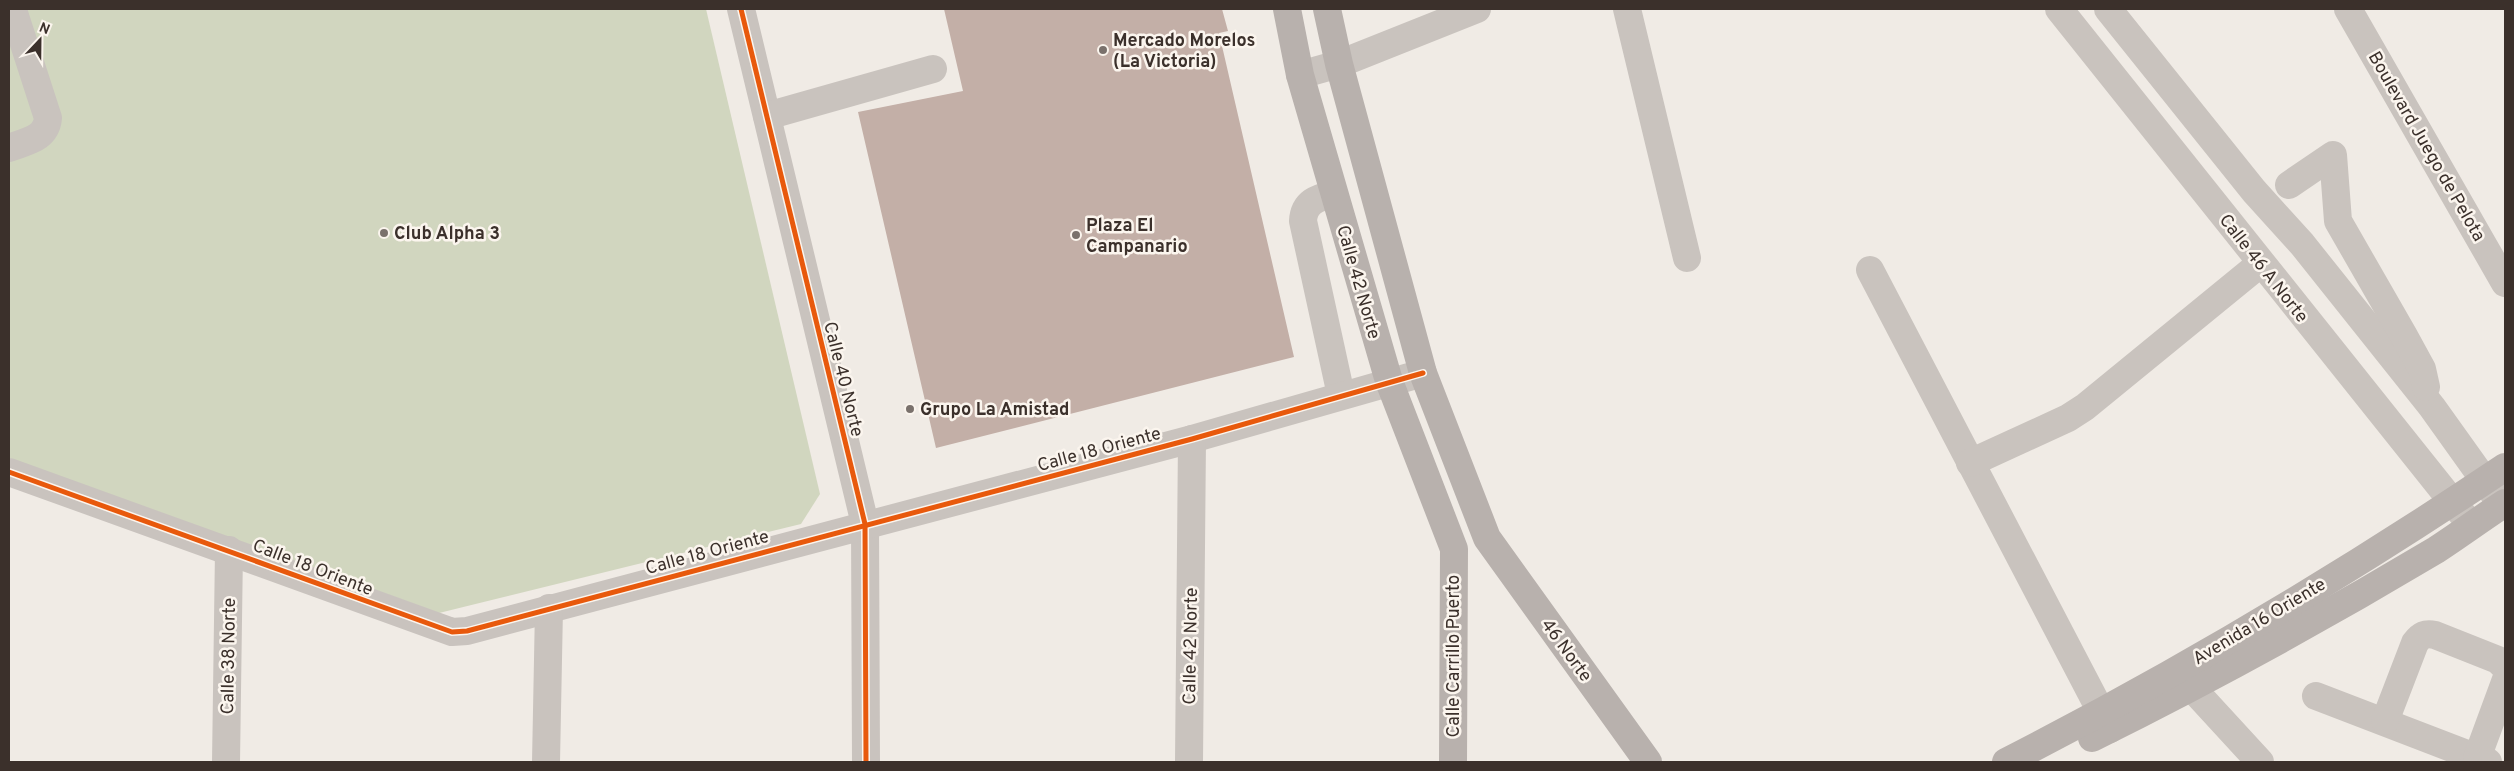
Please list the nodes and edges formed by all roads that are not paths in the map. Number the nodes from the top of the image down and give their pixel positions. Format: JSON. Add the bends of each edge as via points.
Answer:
{"nodes":[{"id":1,"x":11,"y":9,"type":"edge"},
{"id":2,"x":741,"y":9,"type":"edge"},
{"id":3,"x":1286,"y":9,"type":"edge"},
{"id":4,"x":1328,"y":9,"type":"edge"},
{"id":5,"x":1477,"y":9,"type":"edge"},
{"id":6,"x":1627,"y":9,"type":"edge"},
{"id":7,"x":2059,"y":9,"type":"edge"},
{"id":8,"x":2108,"y":9,"type":"edge"},
{"id":9,"x":2348,"y":9,"type":"edge"},
{"id":10,"x":1339,"y":64,"type":"junction"},
{"id":11,"x":933,"y":69,"type":"dead end"},
{"id":12,"x":1300,"y":75,"type":"junction"},
{"id":13,"x":767,"y":116,"type":"junction"},
{"id":14,"x":9,"y":148,"type":"edge"},
{"id":15,"x":2289,"y":185,"type":"dead end"},
{"id":16,"x":1334,"y":194,"type":"junction"},
{"id":17,"x":2338,"y":221,"type":"junction"},
{"id":18,"x":2302,"y":244,"type":"junction"},
{"id":19,"x":1687,"y":258,"type":"dead end"},
{"id":20,"x":2260,"y":264,"type":"junction"},
{"id":21,"x":1870,"y":270,"type":"dead end"},
{"id":22,"x":2505,"y":283,"type":"edge"},
{"id":23,"x":1423,"y":372,"type":"junction"},
{"id":24,"x":1389,"y":382,"type":"junction"},
{"id":25,"x":1341,"y":395,"type":"junction"},
{"id":26,"x":2432,"y":408,"type":"junction"},
{"id":27,"x":1192,"y":439,"type":"junction"},
{"id":28,"x":1970,"y":463,"type":"junction"},
{"id":29,"x":9,"y":472,"type":"edge"},
{"id":30,"x":2495,"y":474,"type":"edge"},
{"id":31,"x":2450,"y":502,"type":"junction"},
{"id":32,"x":2504,"y":504,"type":"edge"},
{"id":33,"x":865,"y":524,"type":"junction"},
{"id":34,"x":2471,"y":526,"type":"junction"},
{"id":35,"x":1486,"y":538,"type":"junction"},
{"id":36,"x":1454,"y":549,"type":"junction"},
{"id":37,"x":230,"y":550,"type":"junction"},
{"id":38,"x":549,"y":608,"type":"junction"},
{"id":39,"x":2505,"y":667,"type":"edge"},
{"id":40,"x":2505,"y":682,"type":"edge"},
{"id":41,"x":2192,"y":688,"type":"junction"},
{"id":42,"x":2316,"y":696,"type":"dead end"},
{"id":43,"x":2106,"y":721,"type":"junction"},
{"id":44,"x":2385,"y":721,"type":"junction"},
{"id":45,"x":2483,"y":760,"type":"edge"},
{"id":46,"x":226,"y":762,"type":"edge"},
{"id":47,"x":546,"y":762,"type":"edge"},
{"id":48,"x":866,"y":762,"type":"edge"},
{"id":49,"x":1189,"y":762,"type":"edge"},
{"id":50,"x":1453,"y":762,"type":"edge"},
{"id":51,"x":1648,"y":762,"type":"edge"},
{"id":52,"x":2006,"y":762,"type":"edge"},
{"id":53,"x":2044,"y":762,"type":"edge"},
{"id":54,"x":2260,"y":762,"type":"edge"}],
"edges":[{"from":1,"to":14,"type":"street","via":[[48,118],[47,128],[41,136]]},
{"from":2,"to":13,"type":"street","name":"Calle 40 Norte"},
{"from":3,"to":12,"type":"main road","name":"Calle 42 Norte"},
{"from":4,"to":10,"type":"main road","name":"Calle 42 Norte"},
{"from":5,"to":10,"type":"street"},
{"from":6,"to":19,"type":"street"},
{"from":7,"to":20,"type":"street","name":"Calle 46 A Norte"},
{"from":8,"to":18,"type":"street","via":[[2254,191]]},
{"from":9,"to":22,"type":"street","name":"Boulevard Juego de Pelota"},
{"from":10,"to":12,"type":"street"},
{"from":10,"to":23,"type":"main road","name":"Calle 42 Norte"},
{"from":11,"to":13,"type":"street"},
{"from":12,"to":16,"type":"main road","name":"Calle 42 Norte"},
{"from":13,"to":33,"type":"street","name":"Calle 40 Norte"},
{"from":15,"to":17,"type":"street","via":[[2333,155]]},
{"from":16,"to":24,"type":"main road","name":"Calle 42 Norte"},
{"from":16,"to":25,"type":"street","via":[[1308,204],[1303,221]]},
{"from":17,"to":18,"type":"street"},
{"from":17,"to":26,"type":"street","via":[[2422,369]]},
{"from":18,"to":26,"type":"street"},
{"from":20,"to":28,"type":"street","via":[[2085,407]]},
{"from":20,"to":31,"type":"street","name":"Calle 46 A Norte"},
{"from":21,"to":28,"type":"street"},
{"from":23,"to":24,"type":"street","name":"Calle 18 Oriente"},
{"from":23,"to":35,"type":"main road","name":"Calle 42 Norte"},
{"from":24,"to":25,"type":"street","name":"Calle 18 Oriente"},
{"from":24,"to":36,"type":"main road","name":"Calle 42 Norte"},
{"from":25,"to":27,"type":"street","name":"Calle 18 Oriente"},
{"from":26,"to":30,"type":"street"},
{"from":27,"to":33,"type":"street","name":"Calle 18 Oriente"},
{"from":27,"to":49,"type":"street","name":"Calle 42 Norte"},
{"from":28,"to":43,"type":"street"},
{"from":29,"to":37,"type":"street","name":"Calle 18 Oriente"},
{"from":30,"to":31,"type":"main road","name":"Avenida 16 Oriente"},
{"from":30,"to":32,"type":"street"},
{"from":31,"to":34,"type":"street","name":"Calle 46 A Norte"},
{"from":31,"to":43,"type":"main road","name":"Avenida 16 Oriente"},
{"from":32,"to":34,"type":"main road","name":"Avenida 16 Oriente"},
{"from":33,"to":38,"type":"street","name":"Calle 18 Oriente"},
{"from":33,"to":48,"type":"street","name":"Calle 40 Norte"},
{"from":34,"to":41,"type":"main road","name":"Avenida 16 Oriente","via":[[2437,549]]},
{"from":35,"to":36,"type":"main road"},
{"from":35,"to":51,"type":"main road","name":"46 Norte"},
{"from":36,"to":50,"type":"main road","name":"Calle Carrillo Puerto"},
{"from":37,"to":38,"type":"street","name":"Calle 18 Oriente","via":[[452,632],[467,631]]},
{"from":37,"to":46,"type":"street","name":"Calle 38 Norte"},
{"from":38,"to":47,"type":"street"},
{"from":39,"to":44,"type":"street","via":[[2498,660],[2435,635],[2420,637]]},
{"from":40,"to":45,"type":"street"},
{"from":41,"to":43,"type":"main road","name":"Avenida 16 Oriente"},
{"from":41,"to":54,"type":"street"},
{"from":42,"to":44,"type":"street"},
{"from":43,"to":52,"type":"main road","name":"Avenida 16 Oriente"},
{"from":43,"to":53,"type":"main road","name":"Avenida 16 Oriente"},
{"from":44,"to":45,"type":"street"}]}
